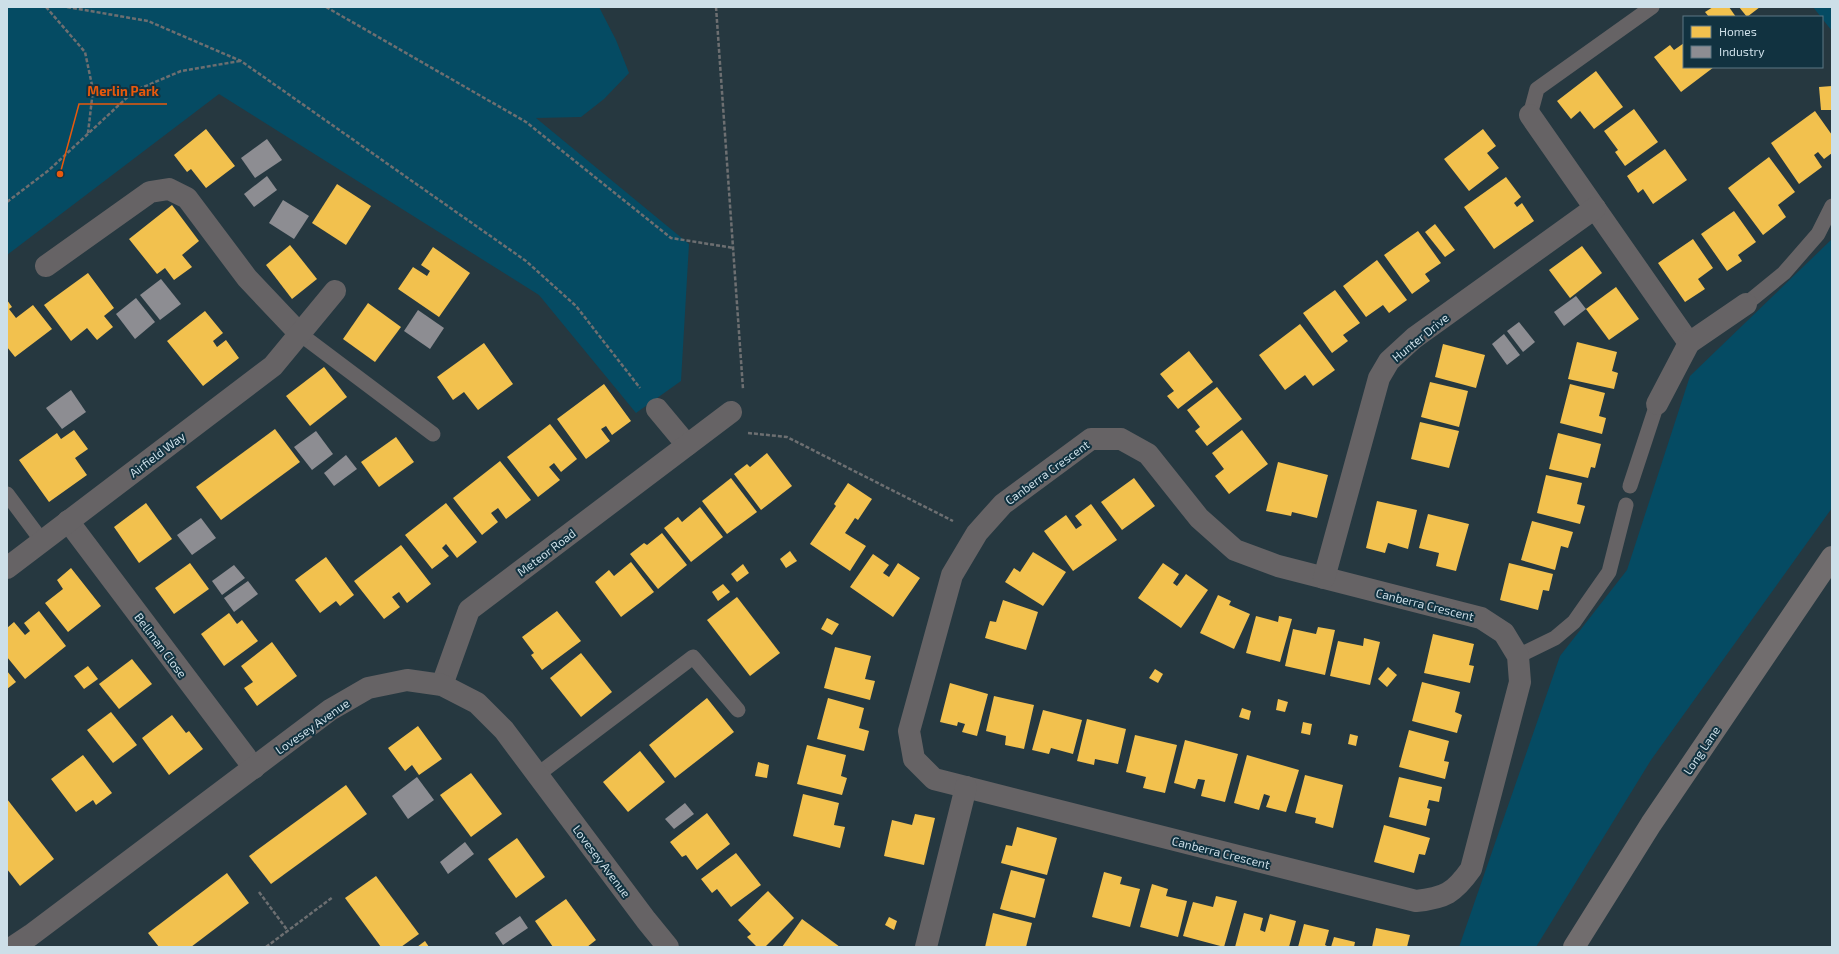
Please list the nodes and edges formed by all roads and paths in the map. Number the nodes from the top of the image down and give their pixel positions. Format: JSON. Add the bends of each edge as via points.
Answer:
{"nodes":[{"id":1,"x":46,"y":7,"type":"edge"},
{"id":2,"x":67,"y":7,"type":"edge"},
{"id":3,"x":326,"y":7,"type":"edge"},
{"id":4,"x":716,"y":7,"type":"edge"},
{"id":5,"x":1652,"y":7,"type":"edge"},
{"id":6,"x":241,"y":61,"type":"junction"},
{"id":7,"x":1530,"y":116,"type":"joint"},
{"id":8,"x":88,"y":133,"type":"junction"},
{"id":9,"x":7,"y":202,"type":"edge"},
{"id":10,"x":1832,"y":206,"type":"edge"},
{"id":11,"x":1595,"y":208,"type":"junction"},
{"id":12,"x":734,"y":248,"type":"junction"},
{"id":13,"x":46,"y":266,"type":"dead end"},
{"id":14,"x":335,"y":291,"type":"dead end"},
{"id":15,"x":1746,"y":304,"type":"joint"},
{"id":16,"x":300,"y":334,"type":"junction"},
{"id":17,"x":1689,"y":343,"type":"junction"},
{"id":18,"x":1657,"y":404,"type":"joint"},
{"id":19,"x":657,"y":409,"type":"joint"},
{"id":20,"x":724,"y":417,"type":"junction"},
{"id":21,"x":433,"y":434,"type":"dead end"},
{"id":22,"x":687,"y":445,"type":"junction"},
{"id":23,"x":1630,"y":486,"type":"dead end"},
{"id":24,"x":7,"y":494,"type":"edge"},
{"id":25,"x":1626,"y":505,"type":"dead end"},
{"id":26,"x":68,"y":521,"type":"junction"},
{"id":27,"x":977,"y":533,"type":"junction"},
{"id":28,"x":42,"y":541,"type":"junction"},
{"id":29,"x":1832,"y":557,"type":"edge"},
{"id":30,"x":7,"y":568,"type":"edge"},
{"id":31,"x":1324,"y":578,"type":"junction"},
{"id":32,"x":1518,"y":656,"type":"junction"},
{"id":33,"x":442,"y":685,"type":"junction"},
{"id":34,"x":738,"y":710,"type":"dead end"},
{"id":35,"x":254,"y":768,"type":"junction"},
{"id":36,"x":537,"y":775,"type":"junction"},
{"id":37,"x":966,"y":787,"type":"junction"},
{"id":38,"x":259,"y":892,"type":"dead end"},
{"id":39,"x":334,"y":897,"type":"dead end"},
{"id":40,"x":288,"y":931,"type":"junction"},
{"id":41,"x":36,"y":941,"type":"edge"},
{"id":42,"x":13,"y":947,"type":"edge"},
{"id":43,"x":266,"y":947,"type":"edge"},
{"id":44,"x":668,"y":947,"type":"edge"},
{"id":45,"x":926,"y":947,"type":"edge"},
{"id":46,"x":1574,"y":947,"type":"edge"}],
"edges":[{"from":1,"to":8,"type":"path","via":[[85,52],[93,90]]},
{"from":2,"to":6,"type":"path","via":[[148,21]]},
{"from":3,"to":12,"type":"path","via":[[526,122],[671,238]]},
{"from":4,"to":12,"type":"path"},
{"from":5,"to":7,"type":"lane","via":[[1537,89]]},
{"from":6,"to":8,"type":"path","via":[[181,71],[134,91]]},
{"from":6,"to":19,"type":"path","via":[[526,261],[576,306]]},
{"from":7,"to":11,"type":"street"},
{"from":8,"to":9,"type":"path","via":[[49,170]]},
{"from":10,"to":15,"type":"lane","via":[[1818,234],[1784,273]]},
{"from":11,"to":17,"type":"street"},
{"from":11,"to":31,"type":"street","name":"Hunter Drive","via":[[1414,338],[1389,361],[1379,378]]},
{"from":12,"to":20,"type":"path","via":[[744,387]]},
{"from":13,"to":16,"type":"street","via":[[150,192],[169,189],[187,198],[247,278]]},
{"from":14,"to":16,"type":"street","name":"Airfield Way"},
{"from":15,"to":17,"type":"street"},
{"from":16,"to":21,"type":"lane"},
{"from":16,"to":26,"type":"street","name":"Airfield Way","via":[[273,366]]},
{"from":17,"to":18,"type":"street"},
{"from":18,"to":23,"type":"lane"},
{"from":19,"to":22,"type":"street"},
{"from":20,"to":22,"type":"street","name":"Meteor Road"},
{"from":20,"to":27,"type":"path","via":[[745,433],[787,437]]},
{"from":22,"to":33,"type":"street","name":"Meteor Road","via":[[469,610]]},
{"from":24,"to":28,"type":"lane"},
{"from":25,"to":32,"type":"lane","via":[[1609,572],[1574,622],[1555,638]]},
{"from":26,"to":28,"type":"street","name":"Airfield Way"},
{"from":26,"to":35,"type":"street","name":"Bellman Close"},
{"from":27,"to":31,"type":"street","name":"Canberra Crescent","via":[[1003,504],[1091,439],[1121,439],[1148,454],[1199,518],[1236,550],[1278,566]]},
{"from":27,"to":37,"type":"street","name":"Canberra Crescent","via":[[952,575],[909,731],[914,758],[934,780]]},
{"from":28,"to":30,"type":"street","name":"Airfield Way"},
{"from":29,"to":46,"type":"main road","name":"Long Lane","via":[[1651,824]]},
{"from":31,"to":32,"type":"street","name":"Canberra Crescent","via":[[1480,618],[1504,633]]},
{"from":32,"to":37,"type":"street","name":"Canberra Crescent","via":[[1520,682],[1471,869],[1458,886],[1437,899],[1416,901]]},
{"from":33,"to":35,"type":"street","name":"Lovesey Avenue","via":[[407,680],[368,688],[330,710]]},
{"from":33,"to":36,"type":"street","name":"Lovesey Avenue","via":[[477,703],[504,730]]},
{"from":34,"to":36,"type":"lane","via":[[693,658]]},
{"from":35,"to":41,"type":"street","name":"Lovesey Avenue"},
{"from":36,"to":44,"type":"street","name":"Lovesey Avenue"},
{"from":37,"to":45,"type":"street"},
{"from":38,"to":40,"type":"path"},
{"from":39,"to":40,"type":"path"},
{"from":40,"to":43,"type":"path"},
{"from":41,"to":42,"type":"street","name":"Lovesey Avenue"}]}
